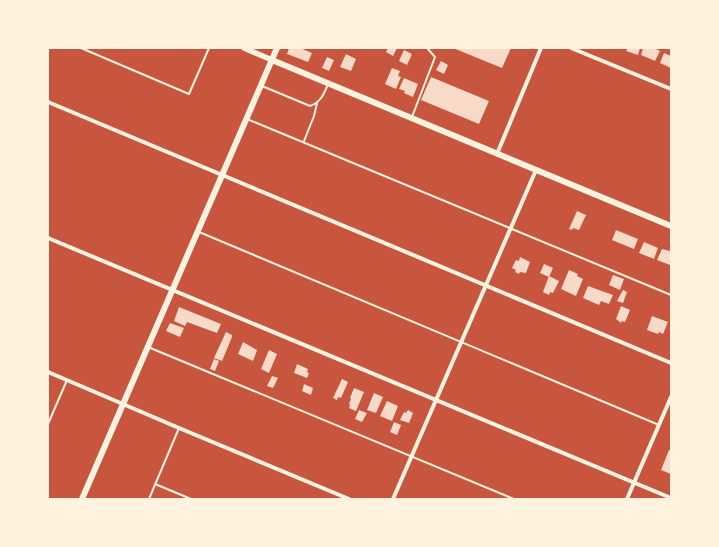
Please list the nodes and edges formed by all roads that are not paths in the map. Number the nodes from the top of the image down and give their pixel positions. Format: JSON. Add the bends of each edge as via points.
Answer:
{"nodes":[{"id":1,"x":81,"y":48,"type":"edge"},
{"id":2,"x":209,"y":48,"type":"edge"},
{"id":3,"x":244,"y":48,"type":"edge"},
{"id":4,"x":277,"y":48,"type":"edge"},
{"id":5,"x":427,"y":48,"type":"edge"},
{"id":6,"x":540,"y":48,"type":"edge"},
{"id":7,"x":571,"y":48,"type":"edge"},
{"id":8,"x":272,"y":60,"type":"junction"},
{"id":9,"x":329,"y":84,"type":"junction"},
{"id":10,"x":261,"y":86,"type":"junction"},
{"id":11,"x":671,"y":89,"type":"edge"},
{"id":12,"x":48,"y":102,"type":"edge"},
{"id":13,"x":317,"y":103,"type":"junction"},
{"id":14,"x":247,"y":118,"type":"junction"},
{"id":15,"x":412,"y":118,"type":"junction"},
{"id":16,"x":304,"y":141,"type":"junction"},
{"id":17,"x":497,"y":154,"type":"junction"},
{"id":18,"x":536,"y":170,"type":"junction"},
{"id":19,"x":222,"y":176,"type":"junction"},
{"id":20,"x":671,"y":226,"type":"edge"},
{"id":21,"x":510,"y":228,"type":"junction"},
{"id":22,"x":198,"y":231,"type":"junction"},
{"id":23,"x":48,"y":238,"type":"edge"},
{"id":24,"x":486,"y":285,"type":"junction"},
{"id":25,"x":172,"y":290,"type":"junction"},
{"id":26,"x":671,"y":295,"type":"edge"},
{"id":27,"x":461,"y":341,"type":"junction"},
{"id":28,"x":148,"y":347,"type":"junction"},
{"id":29,"x":671,"y":363,"type":"edge"},
{"id":30,"x":48,"y":372,"type":"edge"},
{"id":31,"x":67,"y":380,"type":"junction"},
{"id":32,"x":671,"y":397,"type":"edge"},
{"id":33,"x":436,"y":400,"type":"junction"},
{"id":34,"x":123,"y":404,"type":"junction"},
{"id":35,"x":48,"y":424,"type":"edge"},
{"id":36,"x":659,"y":425,"type":"junction"},
{"id":37,"x":179,"y":428,"type":"junction"},
{"id":38,"x":412,"y":456,"type":"junction"},
{"id":39,"x":634,"y":482,"type":"junction"},
{"id":40,"x":155,"y":484,"type":"junction"},
{"id":41,"x":671,"y":498,"type":"edge"},
{"id":42,"x":82,"y":499,"type":"edge"},
{"id":43,"x":149,"y":499,"type":"edge"},
{"id":44,"x":191,"y":499,"type":"edge"},
{"id":45,"x":349,"y":499,"type":"edge"},
{"id":46,"x":393,"y":499,"type":"edge"},
{"id":47,"x":514,"y":499,"type":"edge"},
{"id":48,"x":627,"y":499,"type":"edge"}],
"edges":[{"from":1,"to":2,"type":"lane","via":[[189,94]]},
{"from":3,"to":8,"type":"street"},
{"from":4,"to":8,"type":"main road"},
{"from":5,"to":15,"type":"lane","via":[[435,57]]},
{"from":6,"to":17,"type":"street"},
{"from":7,"to":11,"type":"street"},
{"from":8,"to":9,"type":"main road"},
{"from":8,"to":10,"type":"main road"},
{"from":9,"to":13,"type":"lane"},
{"from":9,"to":15,"type":"main road"},
{"from":10,"to":13,"type":"lane","via":[[310,106]]},
{"from":10,"to":14,"type":"main road"},
{"from":12,"to":19,"type":"street"},
{"from":13,"to":16,"type":"lane"},
{"from":14,"to":16,"type":"lane"},
{"from":14,"to":19,"type":"main road"},
{"from":15,"to":17,"type":"main road"},
{"from":16,"to":21,"type":"lane"},
{"from":17,"to":18,"type":"main road"},
{"from":18,"to":20,"type":"main road"},
{"from":18,"to":21,"type":"street"},
{"from":19,"to":22,"type":"main road"},
{"from":19,"to":24,"type":"street"},
{"from":21,"to":24,"type":"street"},
{"from":21,"to":26,"type":"lane"},
{"from":22,"to":25,"type":"main road"},
{"from":22,"to":27,"type":"lane"},
{"from":23,"to":25,"type":"street"},
{"from":24,"to":27,"type":"street"},
{"from":24,"to":29,"type":"street"},
{"from":25,"to":28,"type":"main road"},
{"from":25,"to":33,"type":"street"},
{"from":27,"to":33,"type":"street"},
{"from":27,"to":36,"type":"lane"},
{"from":28,"to":34,"type":"main road"},
{"from":28,"to":38,"type":"lane"},
{"from":30,"to":31,"type":"street"},
{"from":31,"to":34,"type":"street"},
{"from":31,"to":35,"type":"lane"},
{"from":32,"to":36,"type":"street"},
{"from":33,"to":38,"type":"street"},
{"from":33,"to":39,"type":"street"},
{"from":34,"to":37,"type":"street"},
{"from":34,"to":42,"type":"main road"},
{"from":36,"to":39,"type":"street"},
{"from":37,"to":40,"type":"lane"},
{"from":37,"to":45,"type":"street"},
{"from":38,"to":46,"type":"street"},
{"from":38,"to":47,"type":"lane"},
{"from":39,"to":41,"type":"street"},
{"from":39,"to":48,"type":"street"},
{"from":40,"to":43,"type":"lane"},
{"from":40,"to":44,"type":"lane"}]}
